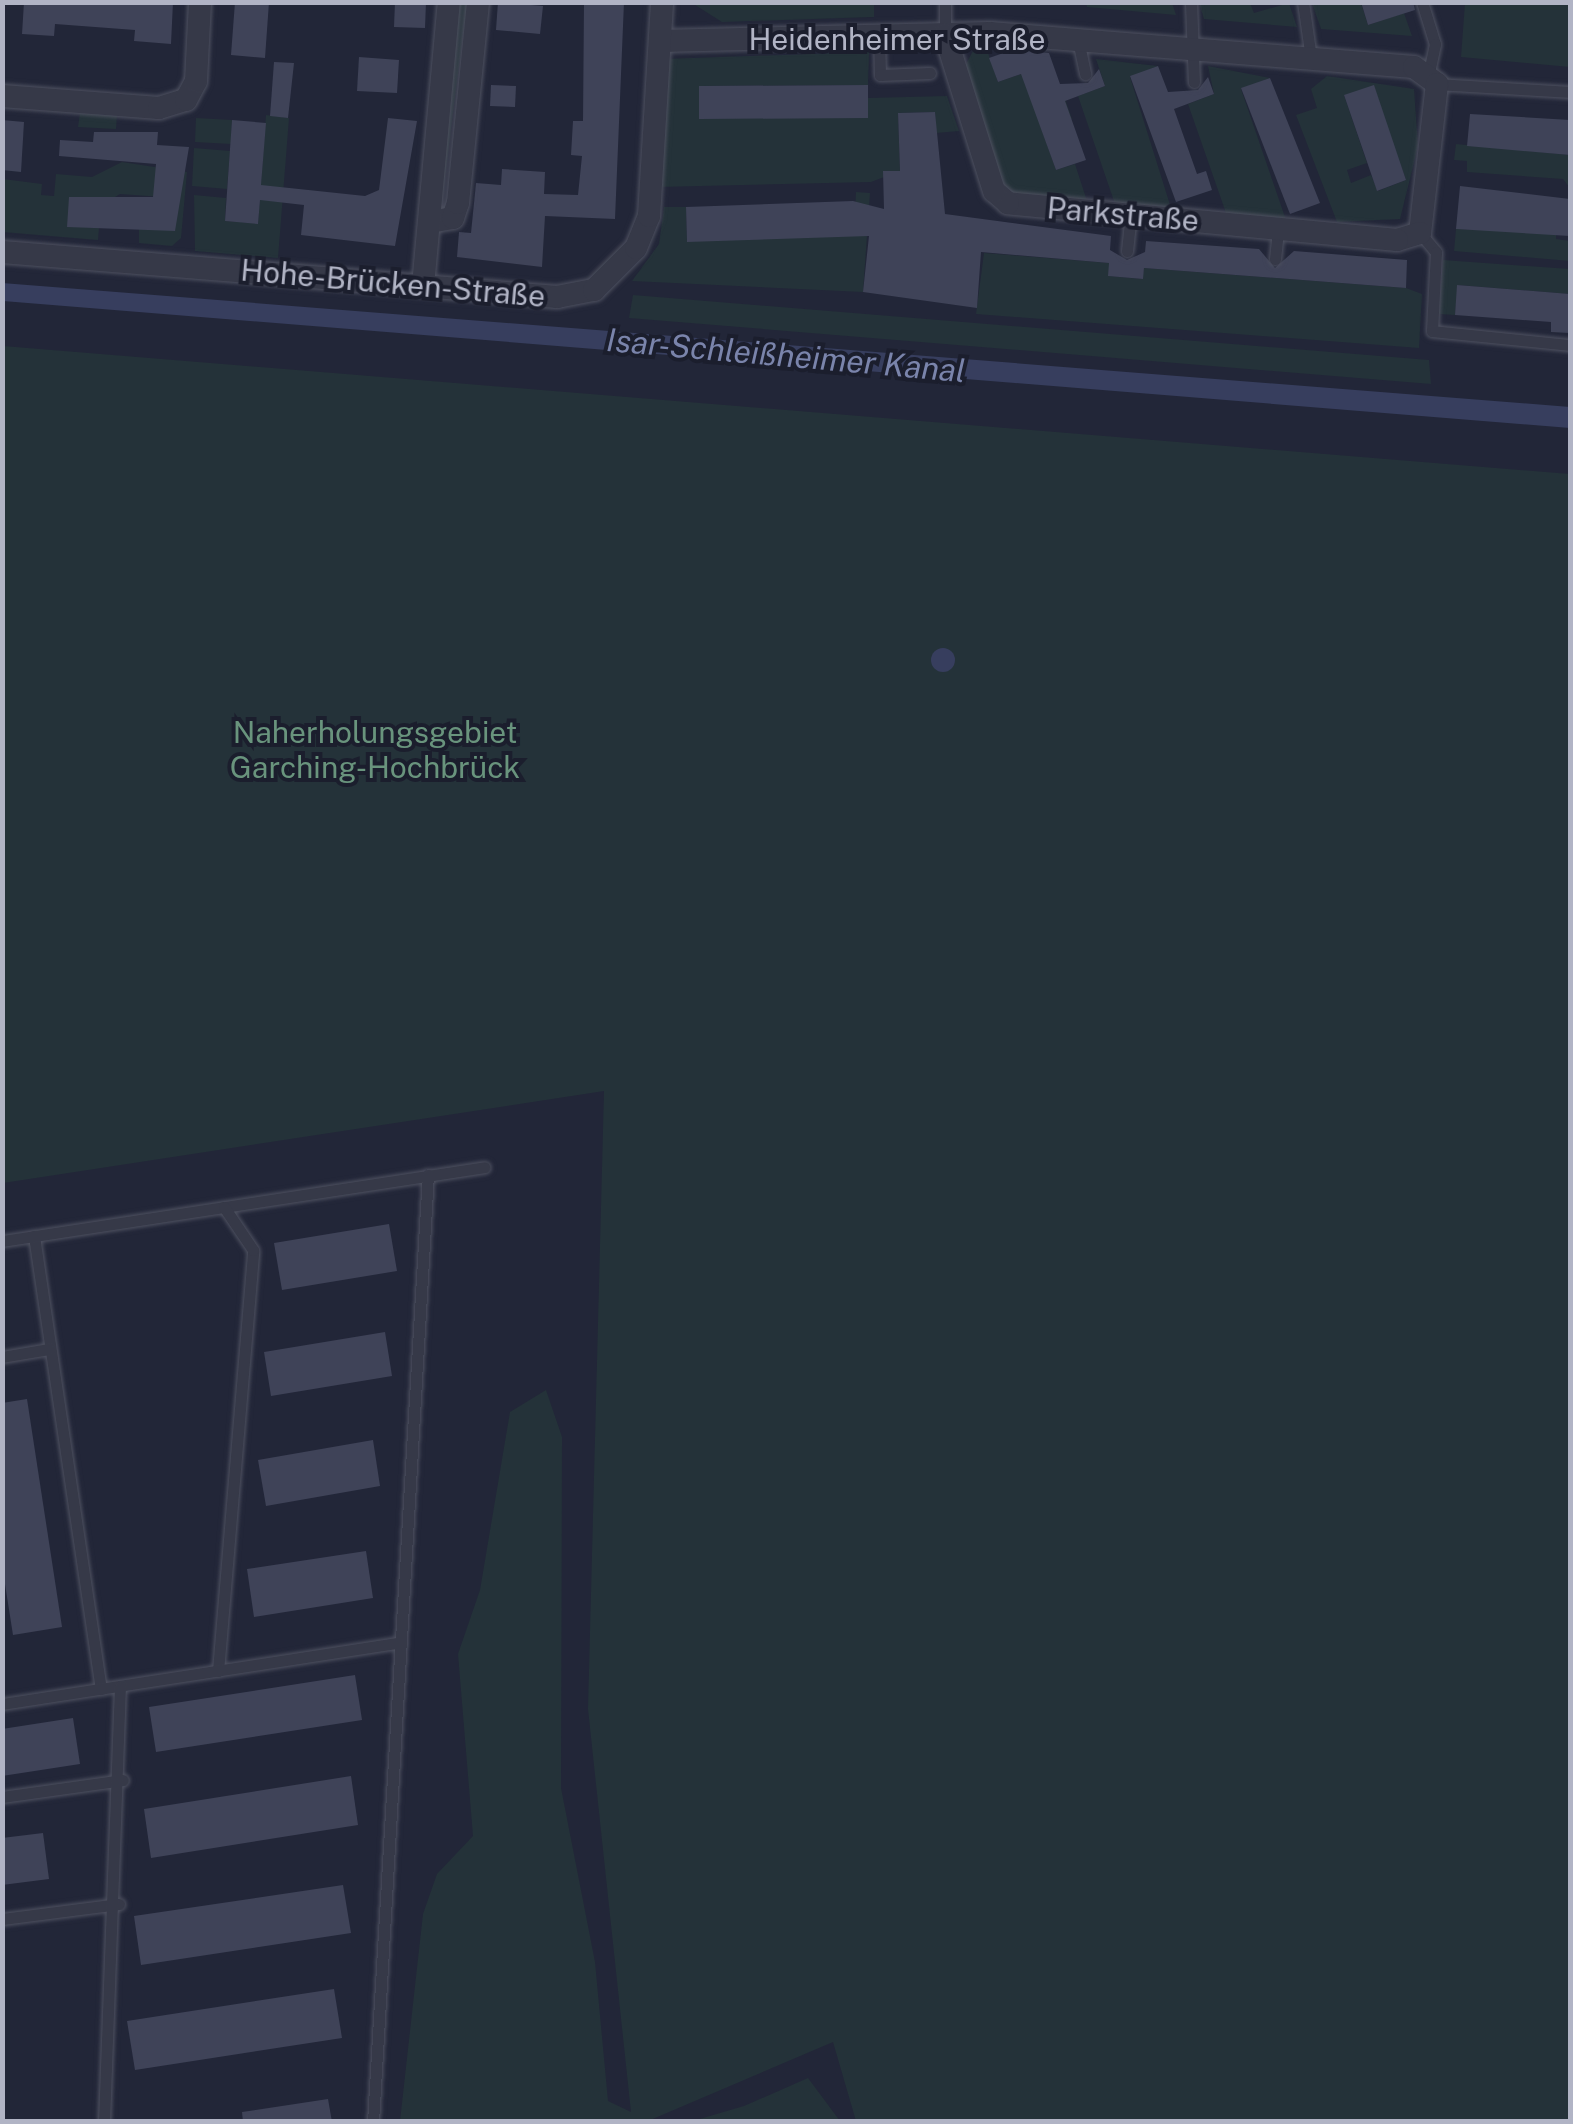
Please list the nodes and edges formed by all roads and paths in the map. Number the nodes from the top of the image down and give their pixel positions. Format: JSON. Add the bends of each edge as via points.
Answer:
{"nodes":[{"id":1,"x":200,"y":2,"type":"edge"},
{"id":2,"x":449,"y":2,"type":"edge"},
{"id":3,"x":478,"y":2,"type":"edge"},
{"id":4,"x":662,"y":2,"type":"edge"},
{"id":5,"x":945,"y":2,"type":"edge"},
{"id":6,"x":1190,"y":2,"type":"edge"},
{"id":7,"x":1303,"y":2,"type":"edge"},
{"id":8,"x":1422,"y":2,"type":"edge"},
{"id":9,"x":879,"y":35,"type":"junction"},
{"id":10,"x":946,"y":35,"type":"junction"},
{"id":11,"x":1078,"y":40,"type":"junction"},
{"id":12,"x":660,"y":41,"type":"junction"},
{"id":13,"x":1194,"y":49,"type":"junction"},
{"id":14,"x":1311,"y":58,"type":"junction"},
{"id":15,"x":930,"y":73,"type":"dead end"},
{"id":16,"x":1086,"y":74,"type":"dead end"},
{"id":17,"x":1433,"y":78,"type":"junction"},
{"id":18,"x":1194,"y":82,"type":"dead end"},
{"id":19,"x":1570,"y":92,"type":"edge"},
{"id":20,"x":2,"y":96,"type":"edge"},
{"id":21,"x":1131,"y":215,"type":"junction"},
{"id":22,"x":430,"y":222,"type":"junction"},
{"id":23,"x":1278,"y":228,"type":"junction"},
{"id":24,"x":1420,"y":233,"type":"junction"},
{"id":25,"x":1126,"y":251,"type":"dead end"},
{"id":26,"x":2,"y":252,"type":"edge"},
{"id":27,"x":1275,"y":260,"type":"dead end"},
{"id":28,"x":423,"y":286,"type":"junction"},
{"id":29,"x":1570,"y":346,"type":"edge"},
{"id":30,"x":484,"y":1167,"type":"dead end"},
{"id":31,"x":428,"y":1176,"type":"junction"},
{"id":32,"x":224,"y":1207,"type":"junction"},
{"id":33,"x":34,"y":1236,"type":"junction"},
{"id":34,"x":2,"y":1240,"type":"edge"},
{"id":35,"x":49,"y":1349,"type":"junction"},
{"id":36,"x":2,"y":1356,"type":"edge"},
{"id":37,"x":398,"y":1643,"type":"junction"},
{"id":38,"x":218,"y":1671,"type":"junction"},
{"id":39,"x":120,"y":1686,"type":"junction"},
{"id":40,"x":101,"y":1689,"type":"junction"},
{"id":41,"x":2,"y":1704,"type":"edge"},
{"id":42,"x":123,"y":1780,"type":"junction"},
{"id":43,"x":2,"y":1796,"type":"edge"},
{"id":44,"x":119,"y":1904,"type":"junction"},
{"id":45,"x":2,"y":1919,"type":"edge"},
{"id":46,"x":104,"y":2122,"type":"edge"},
{"id":47,"x":373,"y":2122,"type":"edge"}],
"edges":[{"from":1,"to":20,"type":"street","via":[[196,81],[186,100],[159,108]]},
{"from":2,"to":22,"type":"street"},
{"from":3,"to":22,"type":"street","via":[[458,203],[453,218]]},
{"from":4,"to":12,"type":"street","name":"Hohe-Brücken-Straße"},
{"from":5,"to":10,"type":"lane"},
{"from":6,"to":13,"type":"lane"},
{"from":7,"to":14,"type":"lane"},
{"from":8,"to":17,"type":"lane","via":[[1436,44]]},
{"from":9,"to":10,"type":"street","name":"Heidenheimer Straße"},
{"from":9,"to":12,"type":"street","name":"Heidenheimer Straße"},
{"from":9,"to":15,"type":"lane","via":[[880,75]]},
{"from":10,"to":11,"type":"street","name":"Heidenheimer Straße"},
{"from":10,"to":21,"type":"street","name":"Parkstraße","via":[[994,191],[1008,203]]},
{"from":11,"to":13,"type":"street","name":"Heidenheimer Straße"},
{"from":11,"to":16,"type":"lane"},
{"from":12,"to":28,"type":"street","name":"Hohe-Brücken-Straße","via":[[655,190],[636,248],[613,274],[574,297]]},
{"from":13,"to":14,"type":"street","name":"Heidenheimer Straße"},
{"from":13,"to":18,"type":"lane"},
{"from":14,"to":17,"type":"street","name":"Heidenheimer Straße"},
{"from":17,"to":19,"type":"lane","name":"Heidenheimer Straße"},
{"from":17,"to":24,"type":"street"},
{"from":21,"to":23,"type":"street","name":"Parkstraße"},
{"from":21,"to":25,"type":"lane"},
{"from":22,"to":28,"type":"street"},
{"from":23,"to":24,"type":"street","name":"Parkstraße","via":[[1397,240]]},
{"from":23,"to":27,"type":"lane"},
{"from":24,"to":29,"type":"lane","via":[[1436,252],[1432,331]]},
{"from":26,"to":28,"type":"street","name":"Hohe-Brücken-Straße"},
{"from":30,"to":31,"type":"lane"},
{"from":31,"to":32,"type":"lane"},
{"from":31,"to":37,"type":"lane"},
{"from":32,"to":33,"type":"lane"},
{"from":32,"to":38,"type":"lane","via":[[253,1250]]},
{"from":33,"to":34,"type":"lane"},
{"from":33,"to":35,"type":"lane"},
{"from":35,"to":36,"type":"lane"},
{"from":35,"to":40,"type":"lane"},
{"from":37,"to":38,"type":"lane"},
{"from":37,"to":47,"type":"lane"},
{"from":38,"to":39,"type":"lane"},
{"from":39,"to":40,"type":"lane"},
{"from":39,"to":42,"type":"lane"},
{"from":40,"to":41,"type":"lane"},
{"from":42,"to":43,"type":"lane"},
{"from":42,"to":44,"type":"lane"},
{"from":44,"to":45,"type":"lane"},
{"from":44,"to":46,"type":"lane"}]}
